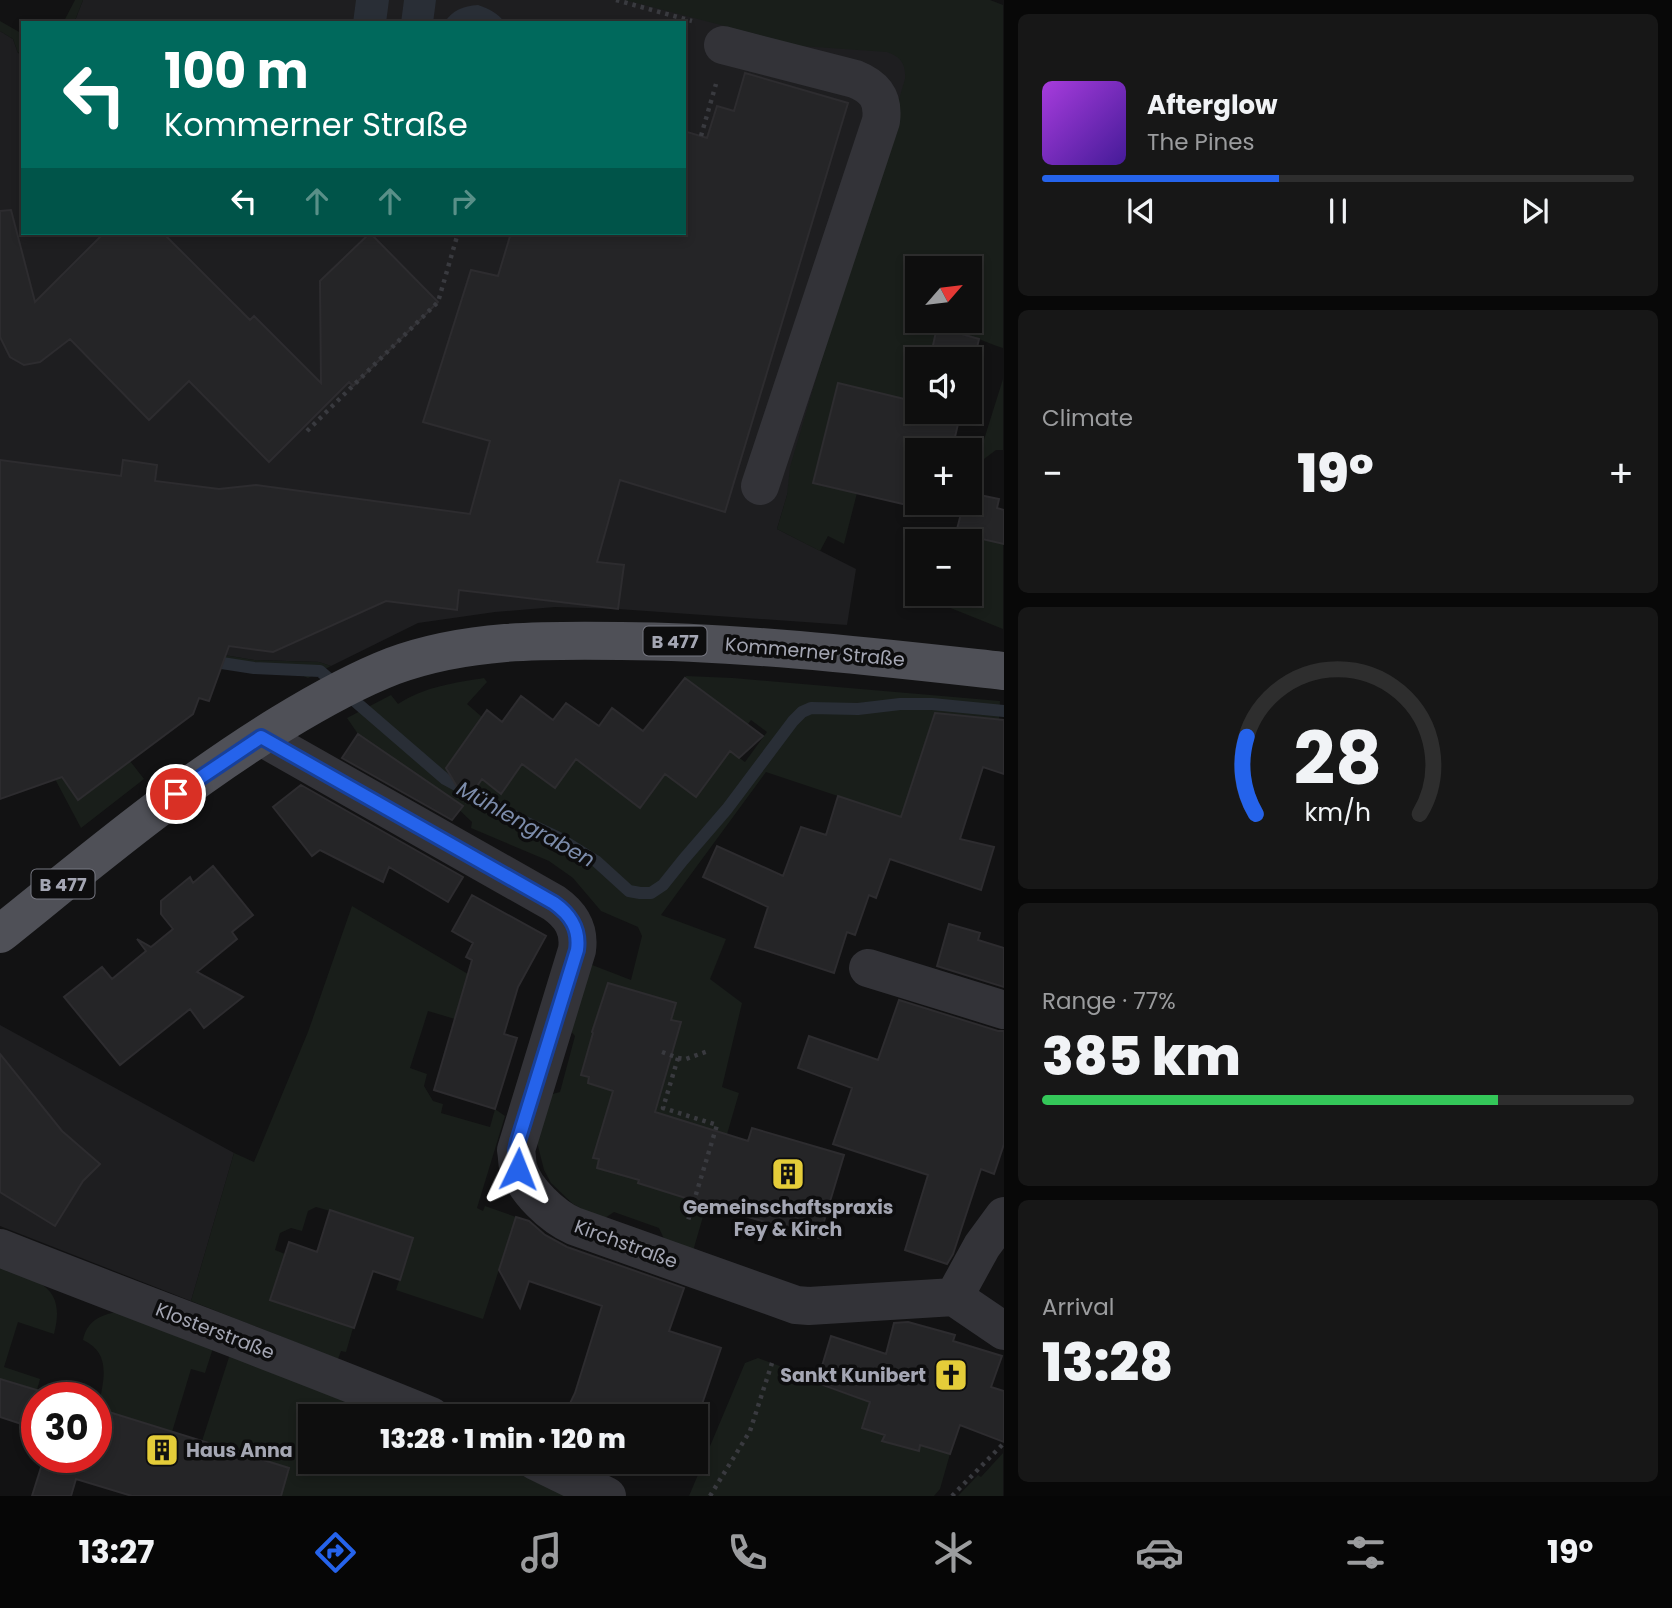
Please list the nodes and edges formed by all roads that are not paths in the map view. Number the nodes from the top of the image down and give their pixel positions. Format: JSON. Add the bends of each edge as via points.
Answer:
{"nodes":[{"id":1,"x":723,"y":45,"type":"dead end"},
{"id":2,"x":760,"y":486,"type":"dead end"},
{"id":3,"x":1003,"y":671,"type":"edge"},
{"id":4,"x":261,"y":737,"type":"junction"},
{"id":5,"x":0,"y":934,"type":"edge"},
{"id":6,"x":868,"y":968,"type":"dead end"},
{"id":7,"x":1003,"y":1010,"type":"edge"},
{"id":8,"x":1003,"y":1216,"type":"edge"},
{"id":9,"x":0,"y":1248,"type":"edge"},
{"id":10,"x":954,"y":1297,"type":"junction"},
{"id":11,"x":1003,"y":1331,"type":"edge"},
{"id":12,"x":402,"y":1404,"type":"edge"},
{"id":13,"x":562,"y":1474,"type":"edge"},
{"id":14,"x":607,"y":1496,"type":"edge"}],
"edges":[{"from":1,"to":2,"type":"street","via":[[855,79],[871,88],[882,107]]},
{"from":3,"to":4,"type":"main road","name":"Kommerner Straße","number":"B 477","via":[[738,644],[524,640],[449,650],[397,664],[340,690]]},
{"from":4,"to":5,"type":"main road","name":"Kommerner Straße","number":"B 477","via":[[176,794]]},
{"from":4,"to":10,"type":"street","name":"Kirchstraße","via":[[569,915],[576,929],[577,950],[516,1150],[518,1169],[534,1195],[567,1223],[802,1306]]},
{"from":6,"to":7,"type":"street"},
{"from":8,"to":10,"type":"street"},
{"from":9,"to":12,"type":"street","name":"Klosterstraße"},
{"from":10,"to":11,"type":"street"},
{"from":13,"to":14,"type":"street"}]}
